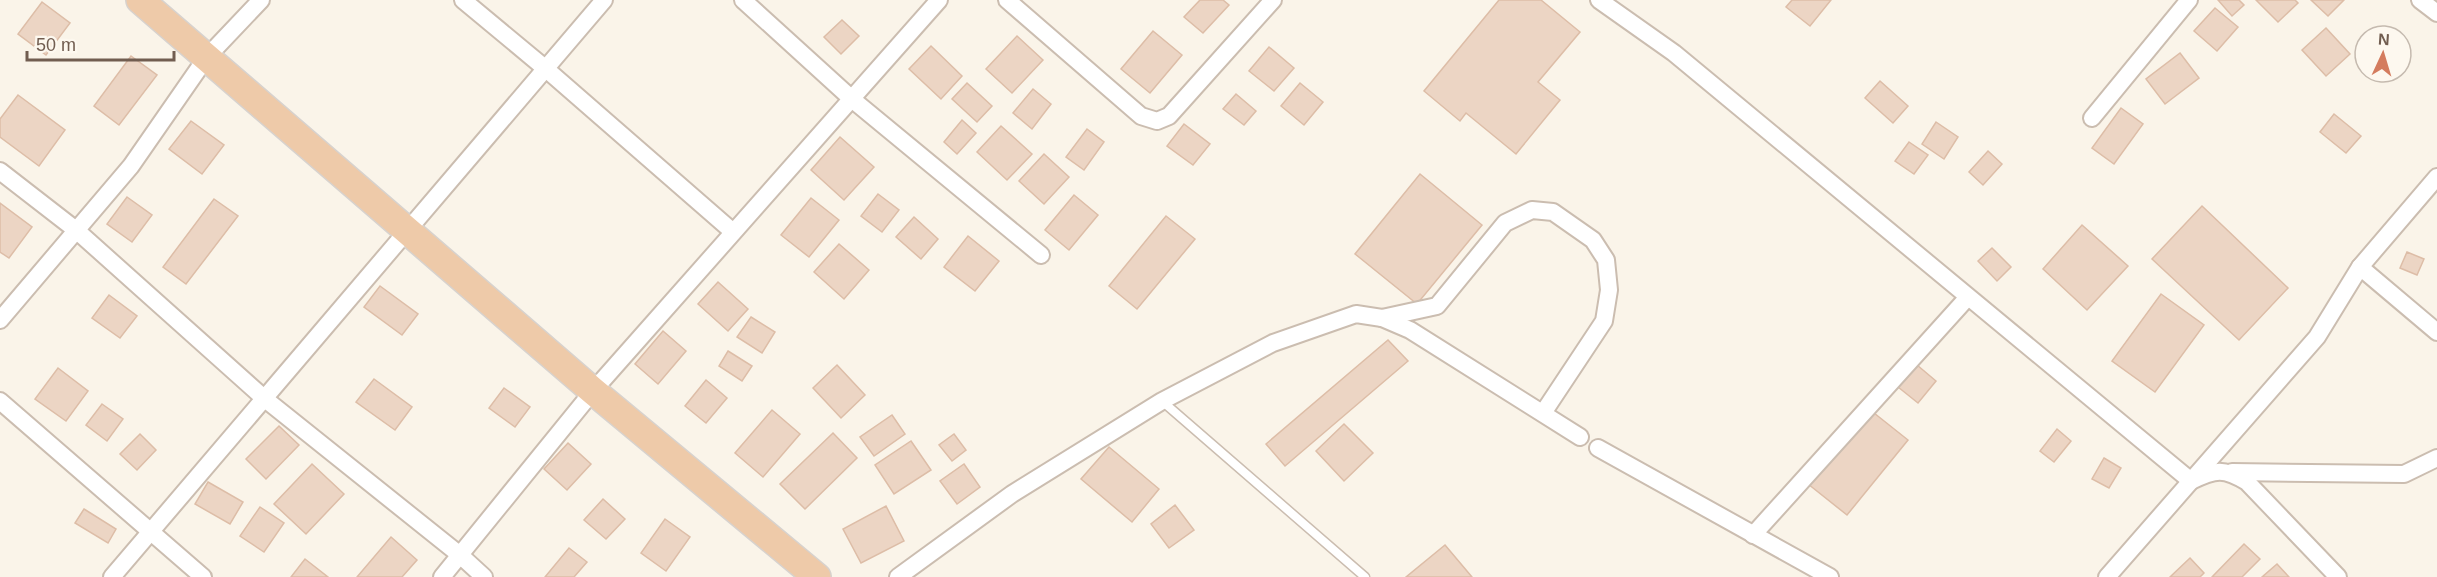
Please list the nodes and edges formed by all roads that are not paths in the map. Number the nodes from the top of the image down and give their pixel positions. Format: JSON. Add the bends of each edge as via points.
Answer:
{"nodes":[{"id":1,"x":141,"y":0,"type":"edge"},
{"id":2,"x":261,"y":0,"type":"edge"},
{"id":3,"x":463,"y":0,"type":"edge"},
{"id":4,"x":604,"y":0,"type":"edge"},
{"id":5,"x":743,"y":0,"type":"edge"},
{"id":6,"x":939,"y":0,"type":"edge"},
{"id":7,"x":1007,"y":0,"type":"edge"},
{"id":8,"x":1273,"y":0,"type":"edge"},
{"id":9,"x":1599,"y":0,"type":"edge"},
{"id":10,"x":2189,"y":0,"type":"edge"},
{"id":11,"x":2420,"y":0,"type":"edge"},
{"id":12,"x":2437,"y":14,"type":"edge"},
{"id":13,"x":206,"y":58,"type":"junction"},
{"id":14,"x":546,"y":69,"type":"junction"},
{"id":15,"x":852,"y":100,"type":"junction"},
{"id":16,"x":2092,"y":117,"type":"dead end"},
{"id":17,"x":0,"y":171,"type":"edge"},
{"id":18,"x":2437,"y":177,"type":"edge"},
{"id":19,"x":76,"y":230,"type":"junction"},
{"id":20,"x":732,"y":231,"type":"junction"},
{"id":21,"x":408,"y":232,"type":"junction"},
{"id":22,"x":1041,"y":255,"type":"dead end"},
{"id":23,"x":2360,"y":267,"type":"junction"},
{"id":24,"x":1968,"y":297,"type":"junction"},
{"id":25,"x":1382,"y":318,"type":"junction"},
{"id":26,"x":0,"y":320,"type":"edge"},
{"id":27,"x":2437,"y":332,"type":"edge"},
{"id":28,"x":593,"y":391,"type":"junction"},
{"id":29,"x":265,"y":399,"type":"junction"},
{"id":30,"x":0,"y":401,"type":"edge"},
{"id":31,"x":1162,"y":401,"type":"junction"},
{"id":32,"x":1543,"y":413,"type":"junction"},
{"id":33,"x":1580,"y":437,"type":"dead end"},
{"id":34,"x":1598,"y":448,"type":"dead end"},
{"id":35,"x":2437,"y":458,"type":"edge"},
{"id":36,"x":2231,"y":472,"type":"junction"},
{"id":37,"x":2191,"y":482,"type":"junction"},
{"id":38,"x":151,"y":531,"type":"junction"},
{"id":39,"x":1753,"y":535,"type":"junction"},
{"id":40,"x":460,"y":555,"type":"junction"},
{"id":41,"x":112,"y":577,"type":"edge"},
{"id":42,"x":203,"y":577,"type":"edge"},
{"id":43,"x":442,"y":577,"type":"edge"},
{"id":44,"x":484,"y":577,"type":"edge"},
{"id":45,"x":817,"y":577,"type":"edge"},
{"id":46,"x":898,"y":577,"type":"edge"},
{"id":47,"x":1365,"y":577,"type":"edge"},
{"id":48,"x":1830,"y":577,"type":"edge"},
{"id":49,"x":2107,"y":577,"type":"edge"},
{"id":50,"x":2338,"y":577,"type":"edge"}],
"edges":[{"from":1,"to":13,"type":"highway"},
{"from":2,"to":13,"type":"street"},
{"from":3,"to":14,"type":"street"},
{"from":4,"to":14,"type":"street"},
{"from":5,"to":15,"type":"street"},
{"from":6,"to":15,"type":"street"},
{"from":7,"to":8,"type":"street","via":[[1141,116],[1156,121],[1170,116]]},
{"from":9,"to":24,"type":"street","via":[[1674,53]]},
{"from":10,"to":16,"type":"street"},
{"from":11,"to":12,"type":"street"},
{"from":13,"to":19,"type":"street","via":[[130,166]]},
{"from":13,"to":21,"type":"highway"},
{"from":14,"to":20,"type":"street"},
{"from":14,"to":21,"type":"street"},
{"from":15,"to":20,"type":"street"},
{"from":15,"to":22,"type":"street"},
{"from":17,"to":19,"type":"street"},
{"from":18,"to":23,"type":"street"},
{"from":19,"to":26,"type":"street"},
{"from":19,"to":29,"type":"street"},
{"from":20,"to":28,"type":"street"},
{"from":21,"to":28,"type":"highway"},
{"from":21,"to":29,"type":"street"},
{"from":23,"to":27,"type":"street"},
{"from":23,"to":37,"type":"street","via":[[2317,337]]},
{"from":24,"to":37,"type":"street"},
{"from":24,"to":39,"type":"street"},
{"from":25,"to":31,"type":"street","via":[[1356,314],[1273,343]]},
{"from":25,"to":32,"type":"street","via":[[1410,330]]},
{"from":25,"to":32,"type":"street","via":[[1437,306],[1505,223],[1532,210],[1553,212],[1593,240],[1606,260],[1609,290],[1604,321]]},
{"from":28,"to":40,"type":"street"},
{"from":28,"to":45,"type":"highway"},
{"from":29,"to":38,"type":"street"},
{"from":29,"to":40,"type":"street"},
{"from":30,"to":38,"type":"street"},
{"from":31,"to":46,"type":"street","via":[[1012,494]]},
{"from":31,"to":47,"type":"lane"},
{"from":32,"to":33,"type":"street"},
{"from":34,"to":39,"type":"street"},
{"from":35,"to":36,"type":"street","via":[[2404,474]]},
{"from":36,"to":37,"type":"street","via":[[2211,471]]},
{"from":36,"to":50,"type":"street","via":[[2247,482]]},
{"from":37,"to":49,"type":"street"},
{"from":38,"to":41,"type":"street"},
{"from":38,"to":42,"type":"street"},
{"from":39,"to":48,"type":"street"},
{"from":40,"to":43,"type":"street"},
{"from":40,"to":44,"type":"street"}]}
